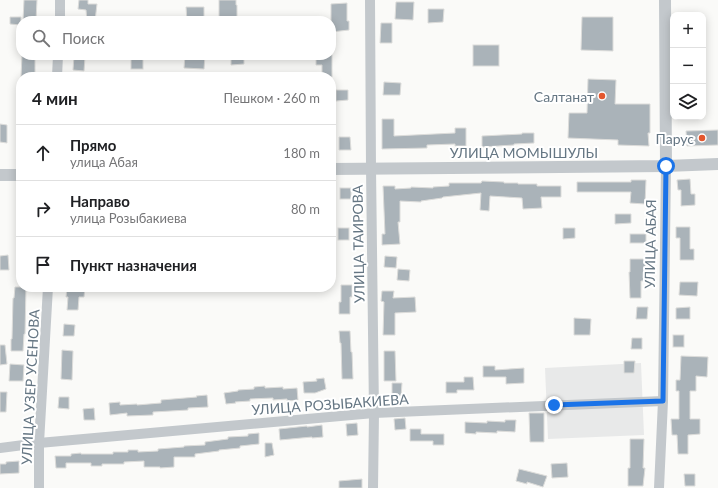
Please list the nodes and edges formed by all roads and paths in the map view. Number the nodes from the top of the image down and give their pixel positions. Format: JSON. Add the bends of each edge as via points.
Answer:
{"nodes":[{"id":1,"x":60,"y":0,"type":"edge"},
{"id":2,"x":370,"y":0,"type":"edge"},
{"id":3,"x":665,"y":0,"type":"edge"},
{"id":4,"x":60,"y":16,"type":"edge"},
{"id":5,"x":58,"y":60,"type":"edge"},
{"id":6,"x":57,"y":72,"type":"edge"},
{"id":7,"x":718,"y":164,"type":"edge"},
{"id":8,"x":666,"y":166,"type":"junction"},
{"id":9,"x":371,"y":168,"type":"junction"},
{"id":10,"x":336,"y":169,"type":"edge"},
{"id":11,"x":0,"y":175,"type":"edge"},
{"id":12,"x":16,"y":175,"type":"edge"},
{"id":13,"x":48,"y":292,"type":"edge"},
{"id":14,"x":663,"y":401,"type":"junction"},
{"id":15,"x":374,"y":413,"type":"junction"},
{"id":16,"x":40,"y":443,"type":"junction"},
{"id":17,"x":0,"y":448,"type":"edge"},
{"id":18,"x":40,"y":488,"type":"edge"},
{"id":19,"x":373,"y":488,"type":"edge"},
{"id":20,"x":659,"y":488,"type":"edge"}],
"edges":[{"from":1,"to":4,"type":"street"},
{"from":2,"to":9,"type":"street","name":"УЛИЦА ТАИРОВА"},
{"from":3,"to":8,"type":"street","name":"УЛИЦА АБАЯ"},
{"from":5,"to":6,"type":"street"},
{"from":7,"to":8,"type":"street","name":"УЛИЦА МОМЫШУЛЫ"},
{"from":8,"to":9,"type":"street","name":"УЛИЦА МОМЫШУЛЫ"},
{"from":8,"to":14,"type":"street","name":"УЛИЦА АБАЯ"},
{"from":9,"to":10,"type":"street","name":"УЛИЦА МОМЫШУЛЫ"},
{"from":9,"to":15,"type":"street","name":"УЛИЦА ТАИРОВА"},
{"from":11,"to":12,"type":"street"},
{"from":13,"to":16,"type":"street","name":"УЛИЦА УЗЕР УСЕНОВА"},
{"from":14,"to":15,"type":"street","name":"УЛИЦА РОЗЫБАКИЕВА"},
{"from":14,"to":20,"type":"street","name":"УЛИЦА АБАЯ"},
{"from":15,"to":16,"type":"street","name":"УЛИЦА РОЗЫБАКИЕВА"},
{"from":15,"to":19,"type":"street","name":"УЛИЦА ТАИРОВА"},
{"from":16,"to":17,"type":"street","name":"УЛИЦА РОЗЫБАКИЕВА"},
{"from":16,"to":18,"type":"street","name":"УЛИЦА УЗЕР УСЕНОВА"}]}
